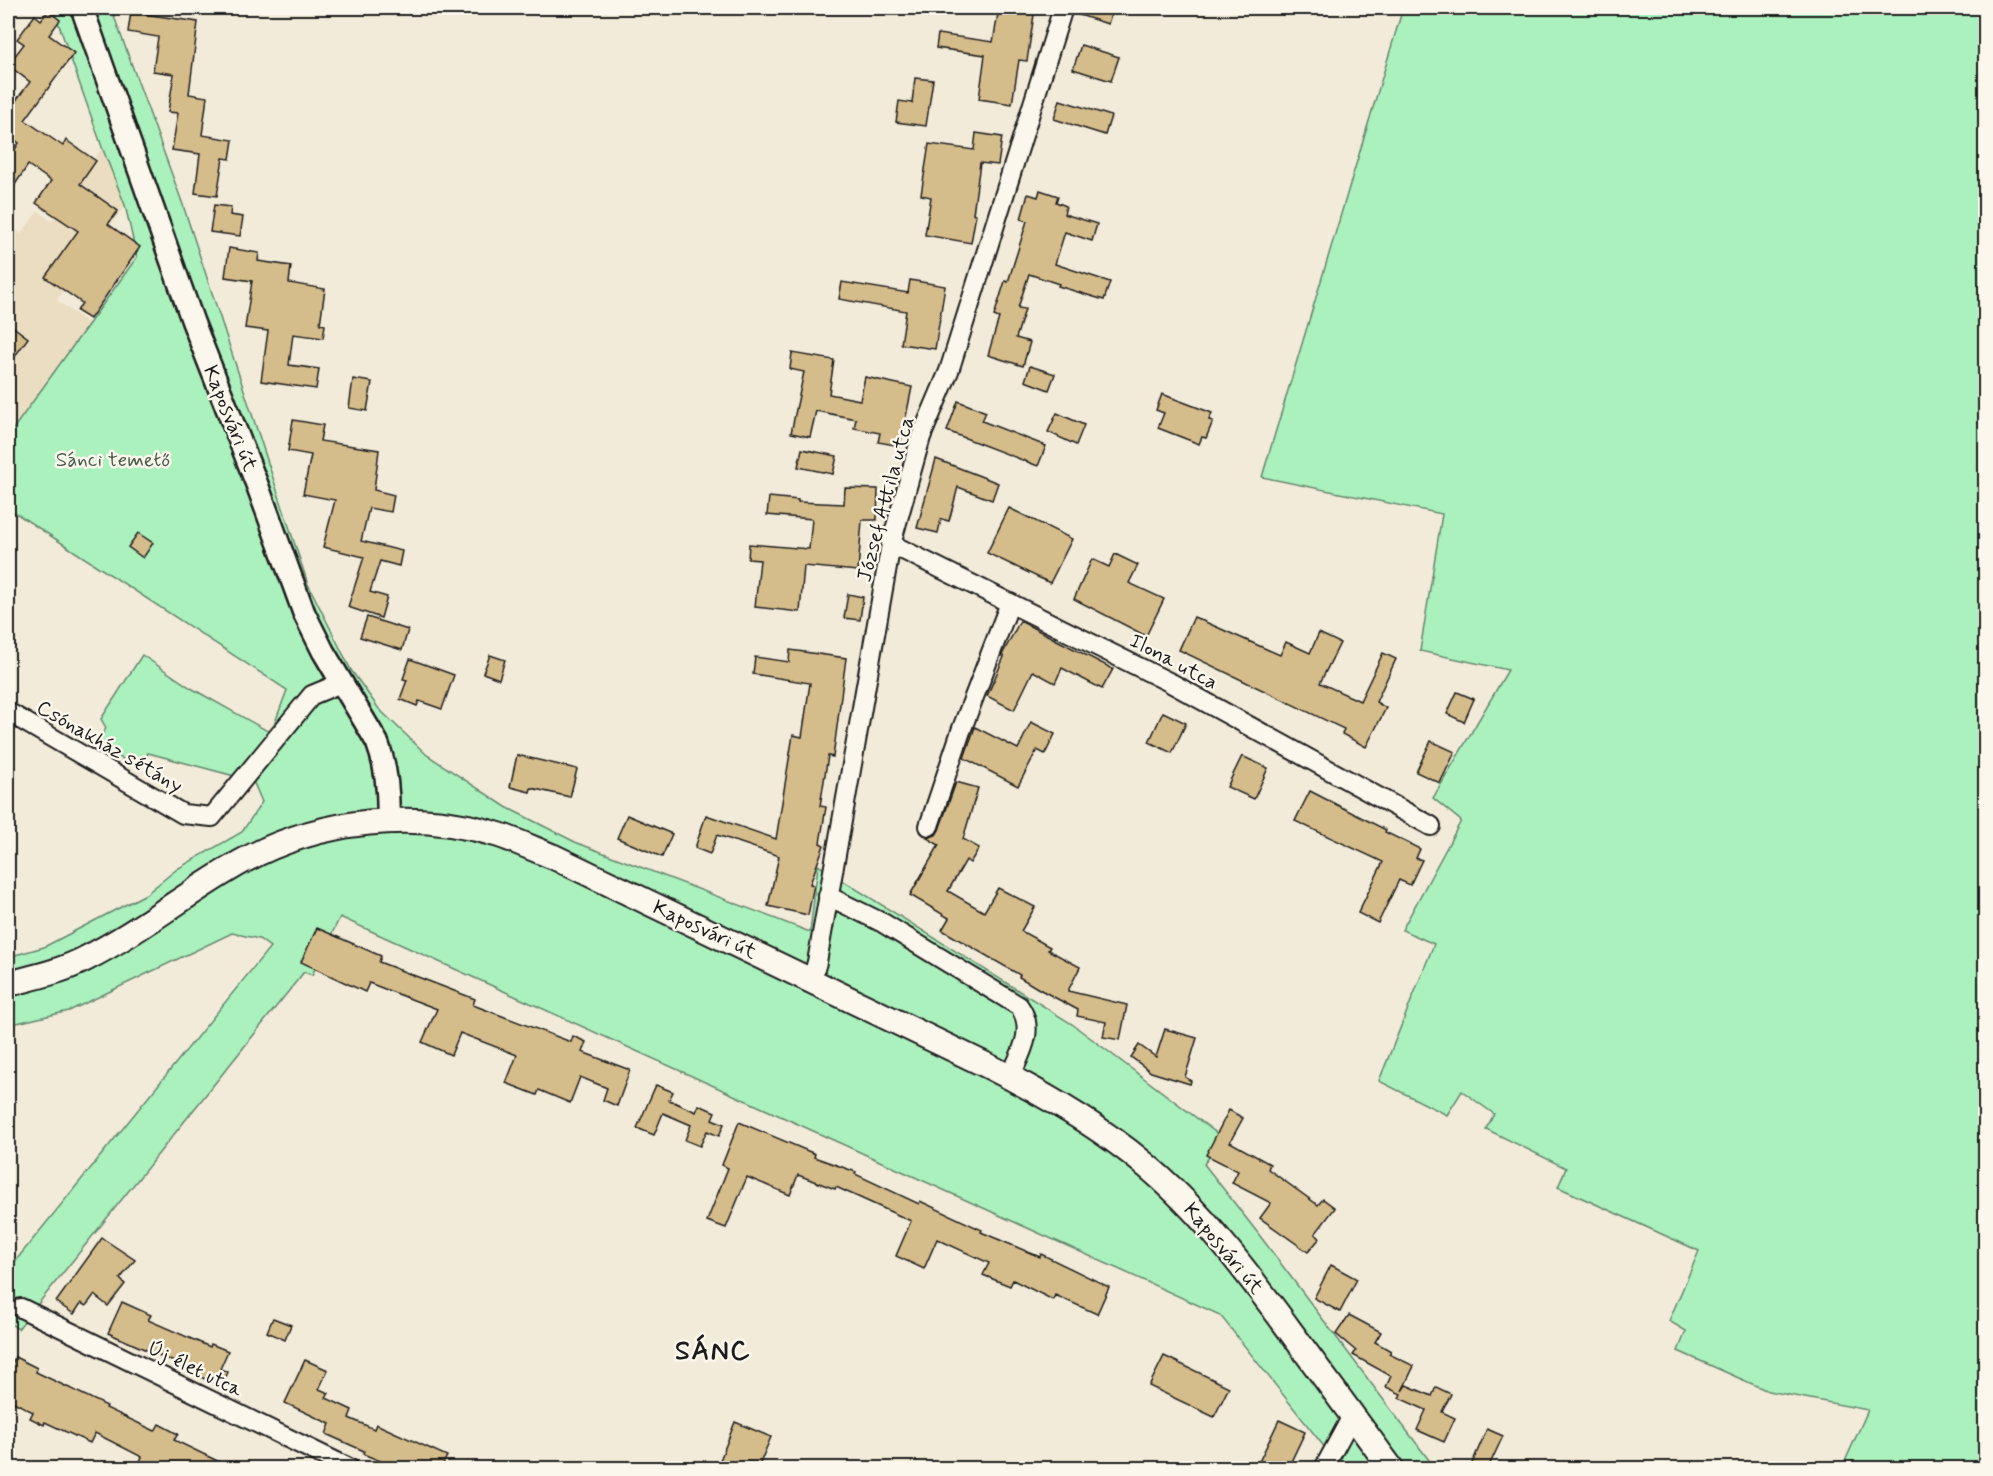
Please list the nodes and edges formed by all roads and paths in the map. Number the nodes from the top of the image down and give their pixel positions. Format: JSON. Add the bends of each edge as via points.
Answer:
{"nodes":[{"id":1,"x":82,"y":8,"type":"edge"},
{"id":2,"x":1063,"y":8,"type":"edge"},
{"id":3,"x":891,"y":544,"type":"junction"},
{"id":4,"x":1010,"y":603,"type":"junction"},
{"id":5,"x":342,"y":683,"type":"junction"},
{"id":6,"x":8,"y":712,"type":"edge"},
{"id":7,"x":388,"y":821,"type":"junction"},
{"id":8,"x":929,"y":826,"type":"dead end"},
{"id":9,"x":1431,"y":826,"type":"dead end"},
{"id":10,"x":828,"y":896,"type":"junction"},
{"id":11,"x":812,"y":980,"type":"junction"},
{"id":12,"x":8,"y":984,"type":"edge"},
{"id":13,"x":1010,"y":1077,"type":"junction"},
{"id":14,"x":21,"y":1308,"type":"dead end"},
{"id":15,"x":1352,"y":1416,"type":"junction"},
{"id":16,"x":349,"y":1468,"type":"edge"},
{"id":17,"x":1324,"y":1468,"type":"edge"},
{"id":18,"x":1391,"y":1468,"type":"edge"}],
"edges":[{"from":1,"to":5,"type":"street","name":"Kaposvári út","via":[[193,322],[304,613]]},
{"from":2,"to":3,"type":"street","name":"József Attila utca","via":[[949,371],[921,437]]},
{"from":3,"to":4,"type":"street","name":"Ilona utca"},
{"from":3,"to":10,"type":"street","name":"József Attila utca"},
{"from":4,"to":8,"type":"street"},
{"from":4,"to":9,"type":"street","name":"Ilona utca","via":[[1171,683]]},
{"from":5,"to":6,"type":"street","name":"Csónakház sétány","via":[[312,695],[212,817],[183,814]]},
{"from":5,"to":7,"type":"street","name":"Kaposvári út","via":[[381,753]]},
{"from":7,"to":11,"type":"main road","name":"Kaposvári út","via":[[458,826],[499,835],[554,857]]},
{"from":7,"to":12,"type":"main road","name":"Kaposvári út","via":[[312,833],[277,845],[243,861],[84,960],[51,974]]},
{"from":10,"to":11,"type":"street","name":"József Attila utca"},
{"from":10,"to":13,"type":"street","via":[[884,923],[1019,1006],[1028,1021],[1027,1033]]},
{"from":11,"to":13,"type":"main road","name":"Kaposvári út"},
{"from":13,"to":15,"type":"main road","name":"Kaposvári út","via":[[1092,1125],[1142,1162],[1186,1202],[1252,1279]]},
{"from":14,"to":16,"type":"street","name":"Új élet utca"},
{"from":15,"to":17,"type":"street"},
{"from":15,"to":18,"type":"main road","name":"Kaposvári út"}]}
